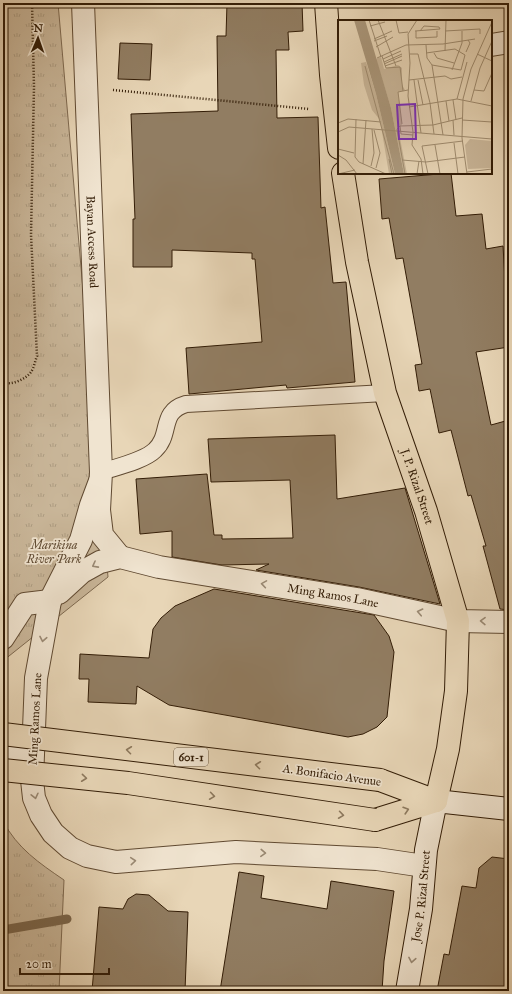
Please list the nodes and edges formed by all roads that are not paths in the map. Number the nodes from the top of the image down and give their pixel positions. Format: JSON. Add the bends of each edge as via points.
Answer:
{"nodes":[{"id":1,"x":83,"y":3,"type":"edge"},
{"id":2,"x":326,"y":3,"type":"edge"},
{"id":3,"x":509,"y":42,"type":"edge"},
{"id":4,"x":492,"y":45,"type":"edge"},
{"id":5,"x":335,"y":74,"type":"edge"},
{"id":6,"x":338,"y":139,"type":"edge"},
{"id":7,"x":343,"y":174,"type":"edge"},
{"id":8,"x":385,"y":393,"type":"junction"},
{"id":9,"x":101,"y":476,"type":"junction"},
{"id":10,"x":120,"y":558,"type":"junction"},
{"id":11,"x":50,"y":601,"type":"junction"},
{"id":12,"x":458,"y":620,"type":"junction"},
{"id":13,"x":509,"y":622,"type":"edge"},
{"id":14,"x":3,"y":638,"type":"edge"},
{"id":15,"x":3,"y":734,"type":"edge"},
{"id":16,"x":3,"y":749,"type":"edge"},
{"id":17,"x":33,"y":752,"type":"junction"},
{"id":18,"x":3,"y":770,"type":"edge"},
{"id":19,"x":436,"y":801,"type":"junction"},
{"id":20,"x":509,"y":809,"type":"edge"},
{"id":21,"x":424,"y":866,"type":"junction"},
{"id":22,"x":406,"y":991,"type":"edge"}],
"edges":[{"from":1,"to":9,"type":"street","name":"Bayan Access Road"},
{"from":2,"to":5,"type":"main road"},
{"from":3,"to":4,"type":"street"},
{"from":5,"to":6,"type":"main road"},
{"from":7,"to":8,"type":"main road","name":"J. P. Rizal Street","via":[[357,262]]},
{"from":8,"to":9,"type":"lane","via":[[186,404],[169,415],[162,441],[155,450]]},
{"from":8,"to":12,"type":"main road","name":"J. P. Rizal Street","via":[[426,512]]},
{"from":9,"to":10,"type":"street","name":"Bayan Access Road","via":[[99,510],[102,535]]},
{"from":9,"to":11,"type":"street","name":"Bayan Access Road","via":[[81,540]]},
{"from":10,"to":11,"type":"street","name":"Ming Ramos Lane","one_way":true,"via":[[100,562],[82,572]]},
{"from":12,"to":10,"type":"street","name":"Ming Ramos Lane","one_way":true,"via":[[358,599]]},
{"from":11,"to":14,"type":"street","via":[[25,604]]},
{"from":11,"to":17,"type":"street","name":"Ming Ramos Lane","one_way":true,"via":[[36,678]]},
{"from":13,"to":12,"type":"street","name":"Ming Ramos Lane","one_way":true},
{"from":12,"to":19,"type":"main road","name":"J. P. Rizal Street","via":[[456,691],[448,749]]},
{"from":19,"to":15,"type":"main road","name":"A. Bonifacio Avenue","number":"601-1","one_way":true,"bridge":true,"via":[[380,780]]},
{"from":16,"to":17,"type":"street"},
{"from":17,"to":21,"type":"street","name":"Ming Ramos Lane","one_way":true,"via":[[34,798],[41,815],[53,833],[70,848],[87,856],[116,862],[236,852],[377,859]]},
{"from":18,"to":19,"type":"main road","number":"601-1","one_way":true,"bridge":true,"via":[[128,783],[375,820]]},
{"from":19,"to":20,"type":"street","number":"601-1"},
{"from":19,"to":21,"type":"street","name":"Jose P. Rizal Street"},
{"from":21,"to":22,"type":"street","name":"Jose P. Rizal Street","one_way":true,"via":[[421,909]]}]}
